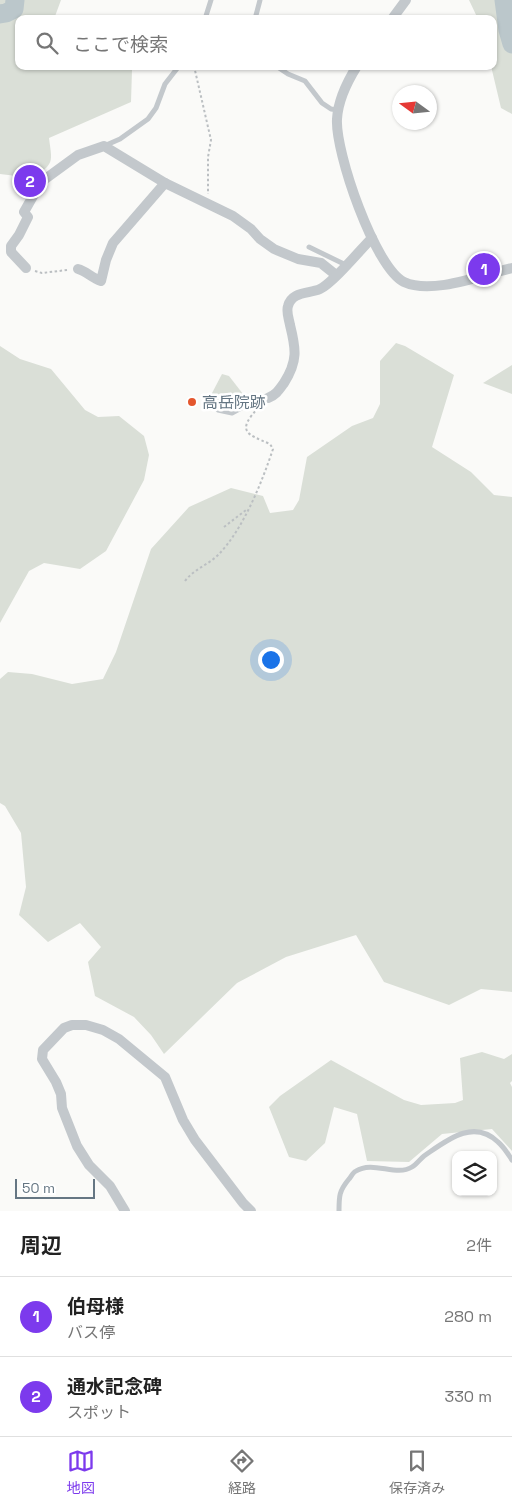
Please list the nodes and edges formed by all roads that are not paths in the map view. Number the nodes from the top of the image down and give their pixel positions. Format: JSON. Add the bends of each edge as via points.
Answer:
{"nodes":[{"id":1,"x":211,"y":0,"type":"edge"},
{"id":2,"x":260,"y":0,"type":"edge"},
{"id":3,"x":406,"y":0,"type":"edge"},
{"id":4,"x":206,"y":15,"type":"edge"},
{"id":5,"x":256,"y":15,"type":"edge"},
{"id":6,"x":395,"y":15,"type":"edge"},
{"id":7,"x":176,"y":70,"type":"edge"},
{"id":8,"x":282,"y":70,"type":"edge"},
{"id":9,"x":355,"y":70,"type":"edge"},
{"id":10,"x":338,"y":110,"type":"junction"},
{"id":11,"x":104,"y":146,"type":"junction"},
{"id":12,"x":165,"y":183,"type":"junction"},
{"id":13,"x":372,"y":238,"type":"junction"},
{"id":14,"x":308,"y":247,"type":"dead end"},
{"id":15,"x":346,"y":265,"type":"junction"},
{"id":16,"x":26,"y":268,"type":"road end"},
{"id":17,"x":512,"y":268,"type":"edge"},
{"id":18,"x":78,"y":269,"type":"road end"},
{"id":19,"x":336,"y":275,"type":"junction"},
{"id":20,"x":268,"y":398,"type":"joint"},
{"id":21,"x":218,"y":410,"type":"dead end"},
{"id":22,"x":512,"y":1160,"type":"edge"},
{"id":23,"x":125,"y":1211,"type":"edge"},
{"id":24,"x":251,"y":1211,"type":"edge"},
{"id":25,"x":339,"y":1211,"type":"edge"}],
"edges":[{"from":1,"to":4,"type":"lane"},
{"from":2,"to":5,"type":"lane"},
{"from":3,"to":6,"type":"street"},
{"from":7,"to":11,"type":"lane","via":[[165,84],[148,119]]},
{"from":8,"to":10,"type":"lane","via":[[305,81],[322,103]]},
{"from":9,"to":10,"type":"street"},
{"from":10,"to":13,"type":"street","via":[[336,120],[342,159]]},
{"from":11,"to":12,"type":"street"},
{"from":11,"to":16,"type":"street","via":[[78,155],[41,182],[24,212],[28,217],[11,246],[11,252]]},
{"from":12,"to":18,"type":"street","via":[[113,242],[101,281]]},
{"from":12,"to":19,"type":"street","via":[[233,216],[274,249],[298,259],[321,263]]},
{"from":13,"to":15,"type":"street"},
{"from":13,"to":17,"type":"street","via":[[393,273],[418,286],[436,287]]},
{"from":14,"to":15,"type":"lane"},
{"from":15,"to":19,"type":"street"},
{"from":19,"to":20,"type":"street","via":[[320,289],[297,294],[291,299],[287,313],[296,356],[291,373],[277,393]]},
{"from":20,"to":21,"type":"lane","via":[[254,401],[232,413]]},
{"from":22,"to":25,"type":"lane","via":[[498,1142],[485,1133],[464,1132],[412,1167],[356,1170],[342,1188]]},
{"from":23,"to":24,"type":"street","via":[[110,1186],[89,1165],[77,1146],[64,1116],[61,1094],[42,1060],[42,1050],[64,1028],[72,1025],[86,1025],[120,1039],[166,1077],[183,1120],[195,1140]]}]}
